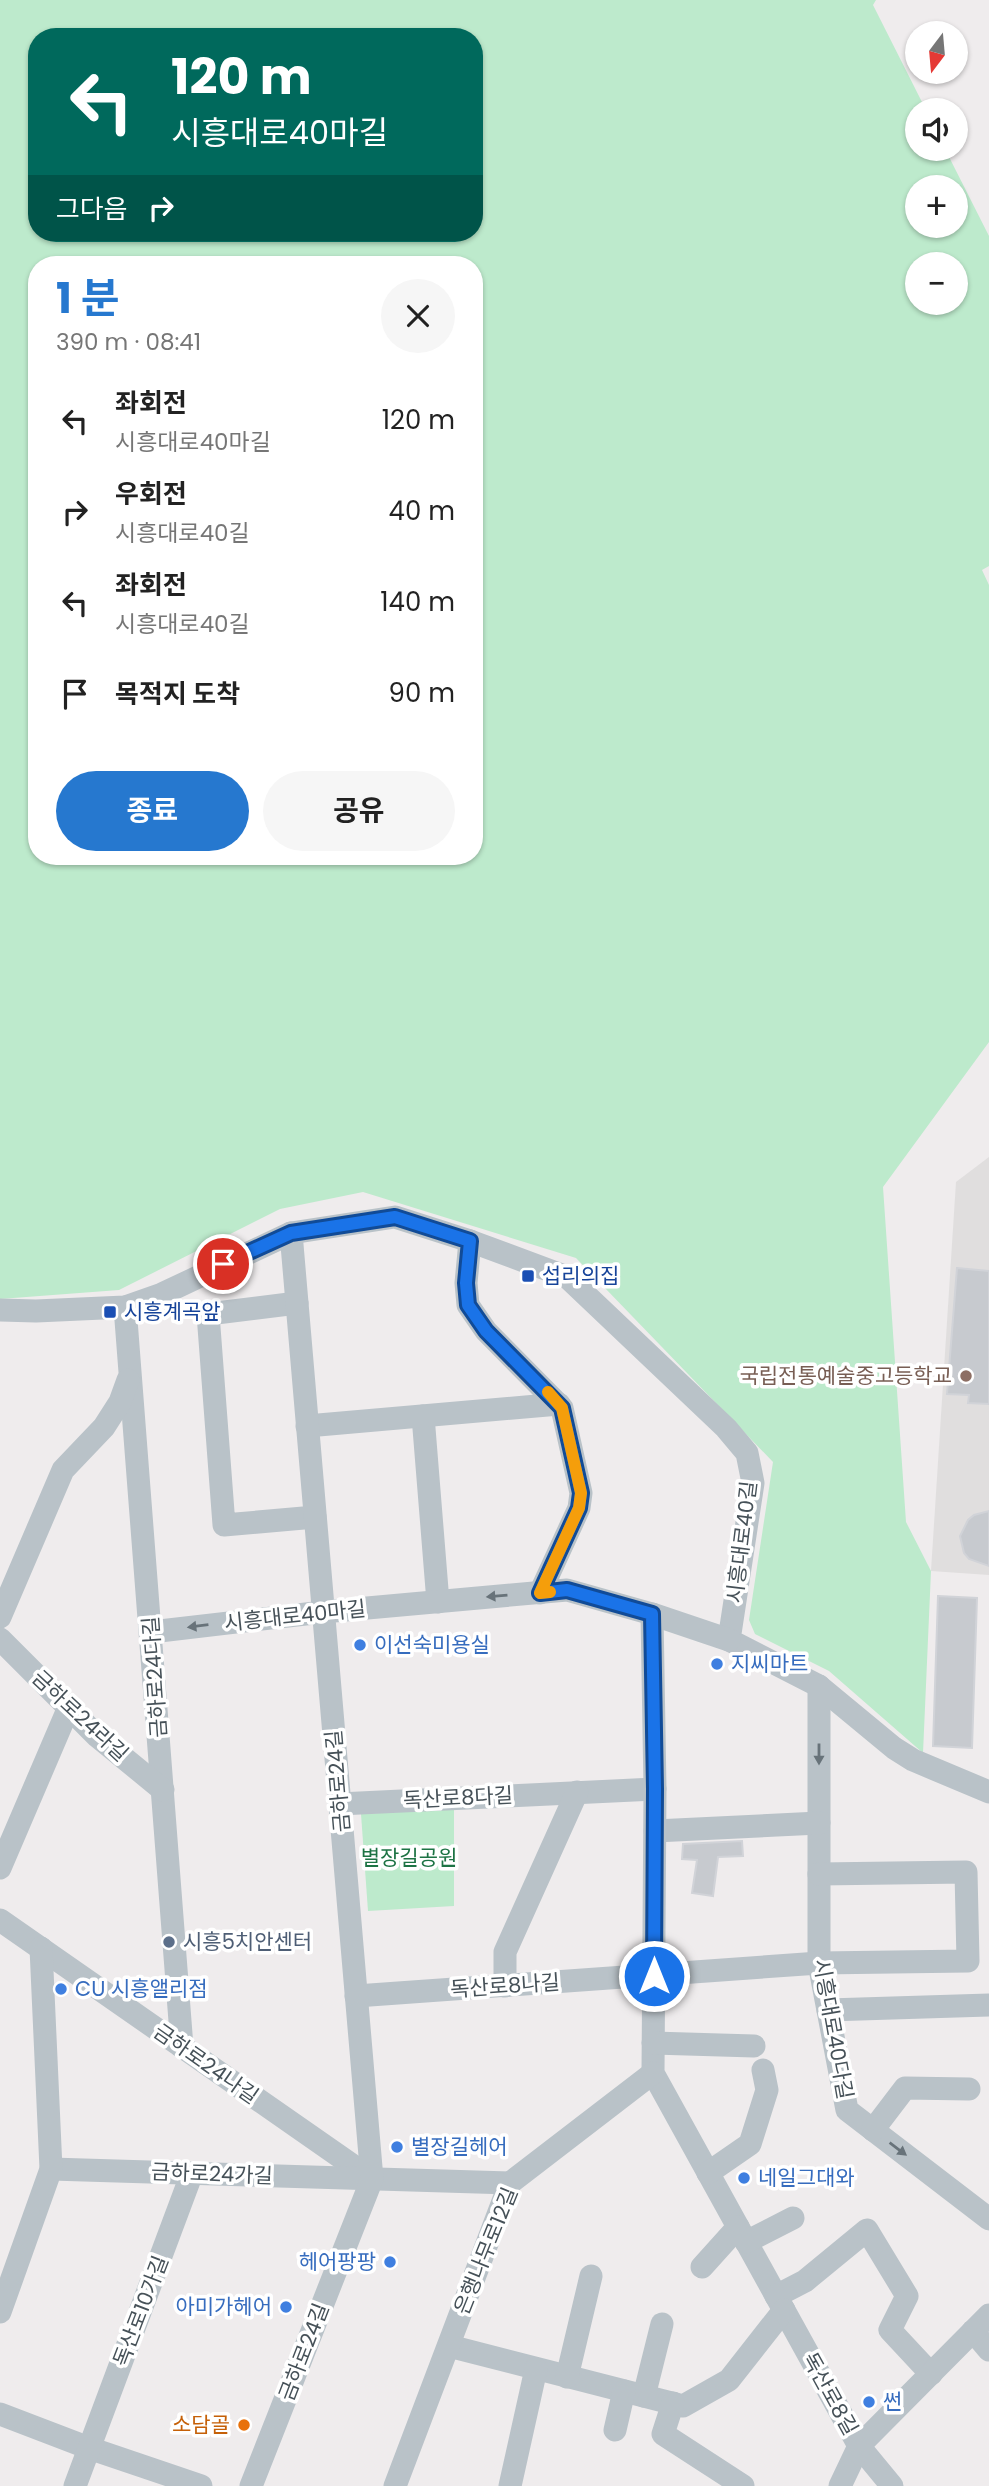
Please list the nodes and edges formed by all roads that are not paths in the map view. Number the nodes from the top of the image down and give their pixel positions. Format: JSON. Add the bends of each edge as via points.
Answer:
{"nodes":[{"id":1,"x":291,"y":1233,"type":"junction"},
{"id":2,"x":470,"y":1241,"type":"junction"},
{"id":3,"x":297,"y":1303,"type":"junction"},
{"id":4,"x":125,"y":1307,"type":"junction"},
{"id":5,"x":0,"y":1310,"type":"edge"},
{"id":6,"x":130,"y":1373,"type":"junction"},
{"id":7,"x":559,"y":1404,"type":"junction"},
{"id":8,"x":423,"y":1416,"type":"junction"},
{"id":9,"x":307,"y":1426,"type":"junction"},
{"id":10,"x":315,"y":1517,"type":"junction"},
{"id":11,"x":540,"y":1593,"type":"junction"},
{"id":12,"x":438,"y":1602,"type":"junction"},
{"id":13,"x":323,"y":1612,"type":"junction"},
{"id":14,"x":652,"y":1614,"type":"junction"},
{"id":15,"x":0,"y":1617,"type":"edge"},
{"id":16,"x":151,"y":1632,"type":"junction"},
{"id":17,"x":0,"y":1639,"type":"edge"},
{"id":18,"x":729,"y":1640,"type":"junction"},
{"id":19,"x":819,"y":1686,"type":"junction"},
{"id":20,"x":68,"y":1707,"type":"junction"},
{"id":21,"x":655,"y":1789,"type":"junction"},
{"id":22,"x":163,"y":1790,"type":"junction"},
{"id":23,"x":577,"y":1792,"type":"junction"},
{"id":24,"x":989,"y":1793,"type":"edge"},
{"id":25,"x":339,"y":1804,"type":"junction"},
{"id":26,"x":819,"y":1823,"type":"junction"},
{"id":27,"x":654,"y":1830,"type":"junction"},
{"id":28,"x":0,"y":1868,"type":"edge"},
{"id":29,"x":819,"y":1874,"type":"junction"},
{"id":30,"x":0,"y":1920,"type":"edge"},
{"id":31,"x":41,"y":1948,"type":"junction"},
{"id":32,"x":819,"y":1963,"type":"junction"},
{"id":33,"x":654,"y":1976,"type":"junction"},
{"id":34,"x":505,"y":1986,"type":"junction"},
{"id":35,"x":356,"y":1996,"type":"junction"},
{"id":36,"x":989,"y":2005,"type":"edge"},
{"id":37,"x":828,"y":2010,"type":"junction"},
{"id":38,"x":653,"y":2043,"type":"junction"},
{"id":39,"x":754,"y":2046,"type":"dead end"},
{"id":40,"x":182,"y":2047,"type":"junction"},
{"id":41,"x":763,"y":2070,"type":"dead end"},
{"id":42,"x":653,"y":2073,"type":"junction"},
{"id":43,"x":969,"y":2089,"type":"dead end"},
{"id":44,"x":873,"y":2130,"type":"junction"},
{"id":45,"x":51,"y":2169,"type":"junction"},
{"id":46,"x":192,"y":2173,"type":"junction"},
{"id":47,"x":708,"y":2173,"type":"junction"},
{"id":48,"x":372,"y":2179,"type":"junction"},
{"id":49,"x":510,"y":2183,"type":"junction"},
{"id":50,"x":793,"y":2218,"type":"dead end"},
{"id":51,"x":989,"y":2219,"type":"edge"},
{"id":52,"x":742,"y":2234,"type":"junction"},
{"id":53,"x":702,"y":2267,"type":"dead end"},
{"id":54,"x":591,"y":2276,"type":"dead end"},
{"id":55,"x":780,"y":2303,"type":"junction"},
{"id":56,"x":0,"y":2312,"type":"edge"},
{"id":57,"x":981,"y":2323,"type":"edge"},
{"id":58,"x":662,"y":2324,"type":"dead end"},
{"id":59,"x":449,"y":2346,"type":"junction"},
{"id":60,"x":989,"y":2350,"type":"edge"},
{"id":61,"x":536,"y":2369,"type":"junction"},
{"id":62,"x":931,"y":2374,"type":"junction"},
{"id":63,"x":567,"y":2377,"type":"junction"},
{"id":64,"x":634,"y":2393,"type":"junction"},
{"id":65,"x":673,"y":2403,"type":"junction"},
{"id":66,"x":0,"y":2414,"type":"edge"},
{"id":67,"x":615,"y":2430,"type":"dead end"},
{"id":68,"x":859,"y":2446,"type":"junction"},
{"id":69,"x":89,"y":2448,"type":"junction"},
{"id":70,"x":75,"y":2486,"type":"edge"},
{"id":71,"x":201,"y":2486,"type":"edge"},
{"id":72,"x":251,"y":2486,"type":"edge"},
{"id":73,"x":395,"y":2486,"type":"edge"},
{"id":74,"x":510,"y":2486,"type":"edge"},
{"id":75,"x":743,"y":2486,"type":"edge"},
{"id":76,"x":839,"y":2486,"type":"edge"},
{"id":77,"x":892,"y":2486,"type":"edge"}],
"edges":[{"from":1,"to":2,"type":"street","name":"시흥대로40길","via":[[395,1217]]},
{"from":1,"to":3,"type":"street","name":"금하로24길"},
{"from":1,"to":4,"type":"street","name":"시흥대로40길"},
{"from":2,"to":7,"type":"street","via":[[468,1305],[486,1331]]},
{"from":2,"to":18,"type":"street","name":"시흥대로40길","via":[[567,1277],[747,1453],[753,1483]]},
{"from":3,"to":9,"type":"street","name":"금하로24길"},
{"from":3,"to":10,"type":"street","via":[[208,1314],[224,1525]]},
{"from":4,"to":5,"type":"street","name":"시흥대로40길"},
{"from":4,"to":6,"type":"street","name":"금하로24다길"},
{"from":6,"to":15,"type":"street","via":[[120,1402],[104,1427],[63,1470]]},
{"from":6,"to":16,"type":"street","name":"금하로24다길"},
{"from":7,"to":8,"type":"street"},
{"from":7,"to":11,"type":"street","via":[[581,1493],[579,1508]]},
{"from":8,"to":9,"type":"street"},
{"from":8,"to":12,"type":"street"},
{"from":9,"to":10,"type":"street","name":"금하로24길"},
{"from":10,"to":13,"type":"street","name":"금하로24길"},
{"from":11,"to":12,"type":"street","name":"시흥대로40마길","one_way":true},
{"from":11,"to":14,"type":"street","name":"시흥대로40마길","via":[[567,1590]]},
{"from":12,"to":13,"type":"street","name":"시흥대로40마길"},
{"from":13,"to":16,"type":"street","name":"시흥대로40마길","one_way":true},
{"from":13,"to":25,"type":"street","name":"금하로24길"},
{"from":14,"to":18,"type":"street","name":"시흥대로40마길"},
{"from":14,"to":21,"type":"street","name":"독산로8길"},
{"from":16,"to":22,"type":"street","name":"금하로24다길"},
{"from":17,"to":20,"type":"street","name":"금하로24라길"},
{"from":18,"to":19,"type":"street"},
{"from":19,"to":24,"type":"street","via":[[894,1748]]},
{"from":19,"to":26,"type":"street","name":"시흥대로40다길","one_way":true},
{"from":20,"to":22,"type":"street","name":"금하로24라길"},
{"from":20,"to":28,"type":"street"},
{"from":21,"to":23,"type":"street","name":"독산로8다길"},
{"from":21,"to":27,"type":"street","name":"독산로8길"},
{"from":22,"to":40,"type":"street","name":"금하로24다길"},
{"from":23,"to":25,"type":"street","name":"독산로8다길"},
{"from":23,"to":34,"type":"street","via":[[505,1952]]},
{"from":25,"to":35,"type":"street","name":"금하로24길"},
{"from":26,"to":27,"type":"street"},
{"from":26,"to":29,"type":"street","name":"시흥대로40다길"},
{"from":27,"to":33,"type":"street","name":"독산로8길"},
{"from":29,"to":32,"type":"street","name":"시흥대로40다길"},
{"from":29,"to":32,"type":"street","via":[[966,1872],[968,1961]]},
{"from":30,"to":31,"type":"street","name":"금하로24나길"},
{"from":31,"to":40,"type":"street","name":"금하로24나길"},
{"from":31,"to":45,"type":"street"},
{"from":32,"to":33,"type":"street"},
{"from":32,"to":37,"type":"street","name":"시흥대로40다길"},
{"from":33,"to":34,"type":"street","name":"독산로8나길"},
{"from":33,"to":38,"type":"street","name":"독산로8길"},
{"from":34,"to":35,"type":"street","name":"독산로8나길"},
{"from":35,"to":48,"type":"street","name":"금하로24길"},
{"from":36,"to":37,"type":"street"},
{"from":37,"to":44,"type":"street","name":"시흥대로40다길","via":[[847,2110]]},
{"from":38,"to":39,"type":"street"},
{"from":38,"to":42,"type":"street","name":"독산로8길"},
{"from":40,"to":48,"type":"street","name":"금하로24나길"},
{"from":41,"to":47,"type":"street","via":[[766,2090],[750,2144]]},
{"from":42,"to":47,"type":"street","name":"독산로8길"},
{"from":42,"to":49,"type":"street","name":"은행나무로12길"},
{"from":43,"to":44,"type":"street","via":[[905,2088]]},
{"from":44,"to":51,"type":"street","name":"시흥대로40다길","one_way":true},
{"from":45,"to":46,"type":"street","name":"금하로24가길"},
{"from":45,"to":56,"type":"street"},
{"from":46,"to":48,"type":"street","name":"금하로24가길"},
{"from":46,"to":69,"type":"street","name":"독산로10가길"},
{"from":47,"to":52,"type":"street","name":"독산로8길"},
{"from":48,"to":49,"type":"street"},
{"from":48,"to":72,"type":"street","name":"금하로24길"},
{"from":49,"to":59,"type":"street","name":"은행나무로12길"},
{"from":50,"to":52,"type":"street"},
{"from":52,"to":53,"type":"street"},
{"from":52,"to":55,"type":"street","name":"독산로8길"},
{"from":54,"to":63,"type":"street"},
{"from":55,"to":62,"type":"street","via":[[867,2230],[907,2296],[890,2330]]},
{"from":55,"to":65,"type":"street","via":[[729,2380],[683,2406]]},
{"from":55,"to":68,"type":"street","name":"독산로8길"},
{"from":57,"to":60,"type":"street"},
{"from":57,"to":62,"type":"street"},
{"from":58,"to":64,"type":"street"},
{"from":59,"to":61,"type":"street"},
{"from":59,"to":73,"type":"street","name":"은행나무로12길"},
{"from":61,"to":63,"type":"street"},
{"from":61,"to":74,"type":"street"},
{"from":62,"to":68,"type":"street"},
{"from":63,"to":64,"type":"street"},
{"from":64,"to":65,"type":"street"},
{"from":64,"to":67,"type":"street"},
{"from":65,"to":75,"type":"street","via":[[663,2434]]},
{"from":66,"to":69,"type":"street"},
{"from":68,"to":76,"type":"street"},
{"from":68,"to":77,"type":"street","name":"독산로8길"},
{"from":69,"to":70,"type":"street","name":"독산로10가길"},
{"from":69,"to":71,"type":"street"}]}
